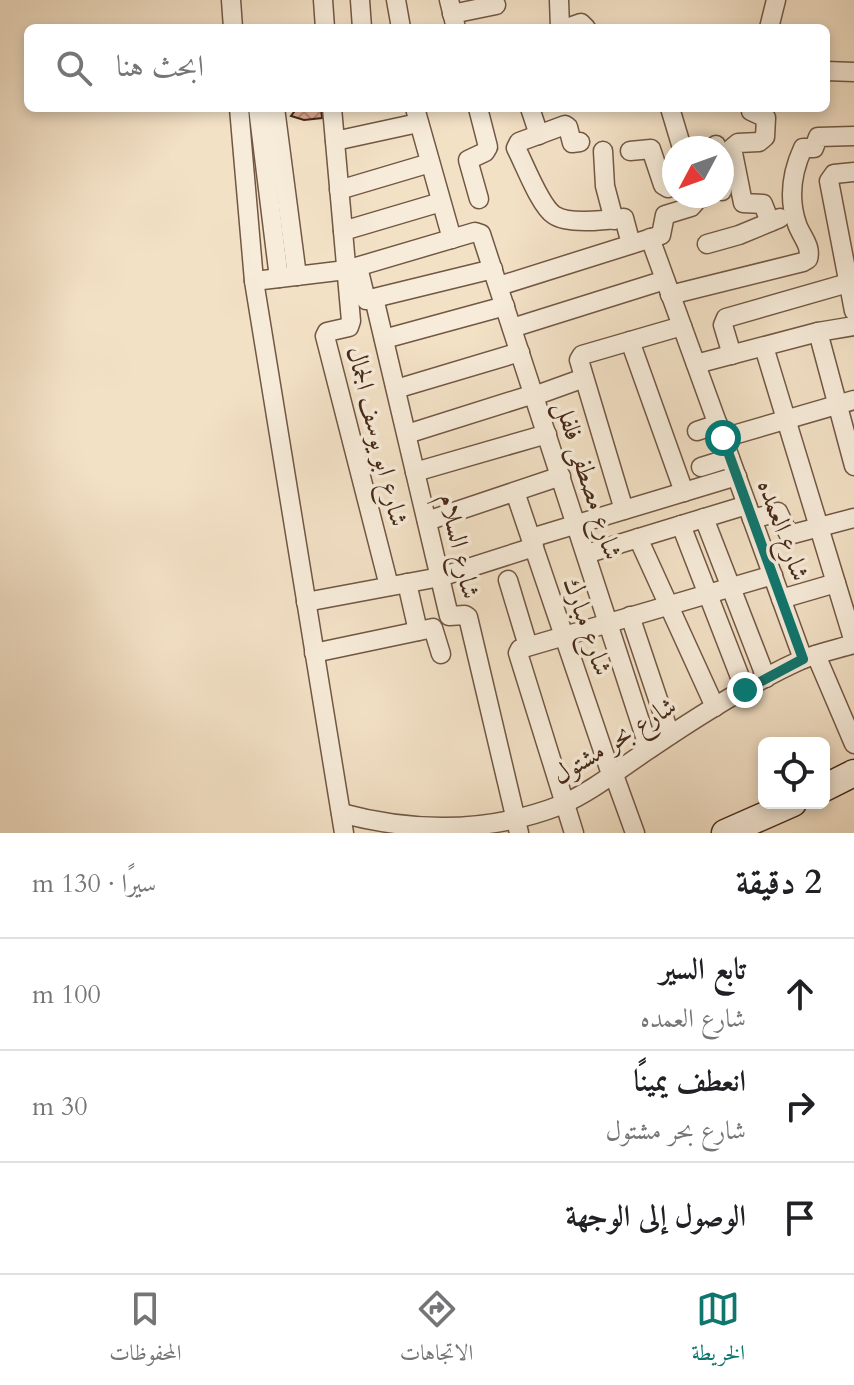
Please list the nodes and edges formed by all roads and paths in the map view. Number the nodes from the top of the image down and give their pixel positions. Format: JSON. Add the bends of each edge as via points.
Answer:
{"nodes":[{"id":1,"x":231,"y":0,"type":"edge"},
{"id":2,"x":323,"y":0,"type":"edge"},
{"id":3,"x":360,"y":0,"type":"edge"},
{"id":4,"x":396,"y":0,"type":"edge"},
{"id":5,"x":559,"y":0,"type":"edge"},
{"id":6,"x":776,"y":0,"type":"edge"},
{"id":7,"x":496,"y":5,"type":"dead end"},
{"id":8,"x":453,"y":14,"type":"edge"},
{"id":9,"x":233,"y":24,"type":"edge"},
{"id":10,"x":325,"y":24,"type":"edge"},
{"id":11,"x":362,"y":24,"type":"edge"},
{"id":12,"x":400,"y":24,"type":"edge"},
{"id":13,"x":560,"y":24,"type":"edge"},
{"id":14,"x":770,"y":24,"type":"edge"},
{"id":15,"x":830,"y":71,"type":"edge"},
{"id":16,"x":854,"y":72,"type":"edge"},
{"id":17,"x":239,"y":112,"type":"edge"},
{"id":18,"x":259,"y":112,"type":"edge"},
{"id":19,"x":275,"y":112,"type":"edge"},
{"id":20,"x":332,"y":112,"type":"edge"},
{"id":21,"x":479,"y":112,"type":"edge"},
{"id":22,"x":531,"y":112,"type":"edge"},
{"id":23,"x":671,"y":112,"type":"edge"},
{"id":24,"x":753,"y":112,"type":"edge"},
{"id":25,"x":417,"y":116,"type":"edge"},
{"id":26,"x":539,"y":135,"type":"junction"},
{"id":27,"x":678,"y":136,"type":"edge"},
{"id":28,"x":854,"y":136,"type":"edge"},
{"id":29,"x":335,"y":141,"type":"junction"},
{"id":30,"x":580,"y":142,"type":"dead end"},
{"id":31,"x":734,"y":146,"type":"edge"},
{"id":32,"x":603,"y":151,"type":"dead end"},
{"id":33,"x":630,"y":151,"type":"dead end"},
{"id":34,"x":430,"y":163,"type":"junction"},
{"id":35,"x":854,"y":172,"type":"edge"},
{"id":36,"x":662,"y":182,"type":"edge"},
{"id":37,"x":339,"y":190,"type":"junction"},
{"id":38,"x":734,"y":196,"type":"edge"},
{"id":39,"x":479,"y":199,"type":"dead end"},
{"id":40,"x":441,"y":202,"type":"junction"},
{"id":41,"x":688,"y":208,"type":"edge"},
{"id":42,"x":793,"y":211,"type":"junction"},
{"id":43,"x":845,"y":217,"type":"edge"},
{"id":44,"x":614,"y":220,"type":"junction"},
{"id":45,"x":770,"y":222,"type":"junction"},
{"id":46,"x":343,"y":231,"type":"junction"},
{"id":47,"x":452,"y":239,"type":"junction"},
{"id":48,"x":640,"y":241,"type":"junction"},
{"id":49,"x":707,"y":244,"type":"dead end"},
{"id":50,"x":849,"y":255,"type":"edge"},
{"id":51,"x":352,"y":268,"type":"junction"},
{"id":52,"x":288,"y":277,"type":"junction"},
{"id":53,"x":496,"y":277,"type":"junction"},
{"id":54,"x":254,"y":281,"type":"junction"},
{"id":55,"x":668,"y":287,"type":"junction"},
{"id":56,"x":851,"y":287,"type":"edge"},
{"id":57,"x":374,"y":298,"type":"junction"},
{"id":58,"x":505,"y":306,"type":"junction"},
{"id":59,"x":854,"y":311,"type":"edge"},
{"id":60,"x":682,"y":326,"type":"junction"},
{"id":61,"x":854,"y":326,"type":"edge"},
{"id":62,"x":512,"y":328,"type":"junction"},
{"id":63,"x":818,"y":332,"type":"junction"},
{"id":64,"x":384,"y":339,"type":"junction"},
{"id":65,"x":630,"y":341,"type":"junction"},
{"id":66,"x":764,"y":347,"type":"junction"},
{"id":67,"x":520,"y":352,"type":"junction"},
{"id":68,"x":732,"y":355,"type":"junction"},
{"id":69,"x":696,"y":364,"type":"junction"},
{"id":70,"x":584,"y":378,"type":"junction"},
{"id":71,"x":396,"y":389,"type":"junction"},
{"id":72,"x":534,"y":395,"type":"junction"},
{"id":73,"x":846,"y":402,"type":"edge"},
{"id":74,"x":786,"y":418,"type":"junction"},
{"id":75,"x":697,"y":431,"type":"dead end"},
{"id":76,"x":720,"y":431,"type":"junction"},
{"id":77,"x":407,"y":434,"type":"junction"},
{"id":78,"x":547,"y":434,"type":"junction"},
{"id":79,"x":854,"y":466,"type":"edge"},
{"id":80,"x":701,"y":467,"type":"dead end"},
{"id":81,"x":733,"y":467,"type":"junction"},
{"id":82,"x":415,"y":472,"type":"junction"},
{"id":83,"x":561,"y":476,"type":"junction"},
{"id":84,"x":515,"y":492,"type":"junction"},
{"id":85,"x":684,"y":492,"type":"junction"},
{"id":86,"x":624,"y":510,"type":"junction"},
{"id":87,"x":750,"y":512,"type":"junction"},
{"id":88,"x":704,"y":518,"type":"junction"},
{"id":89,"x":854,"y":518,"type":"edge"},
{"id":90,"x":427,"y":521,"type":"junction"},
{"id":91,"x":577,"y":525,"type":"junction"},
{"id":92,"x":681,"y":525,"type":"junction"},
{"id":93,"x":819,"y":527,"type":"junction"},
{"id":94,"x":638,"y":538,"type":"junction"},
{"id":95,"x":533,"y":543,"type":"junction"},
{"id":96,"x":586,"y":554,"type":"junction"},
{"id":97,"x":773,"y":575,"type":"junction"},
{"id":98,"x":440,"y":577,"type":"junction"},
{"id":99,"x":508,"y":580,"type":"dead end"},
{"id":100,"x":836,"y":583,"type":"junction"},
{"id":101,"x":398,"y":584,"type":"junction"},
{"id":102,"x":731,"y":588,"type":"junction"},
{"id":103,"x":708,"y":594,"type":"junction"},
{"id":104,"x":781,"y":599,"type":"junction"},
{"id":105,"x":306,"y":602,"type":"junction"},
{"id":106,"x":669,"y":605,"type":"junction"},
{"id":107,"x":630,"y":616,"type":"junction"},
{"id":108,"x":609,"y":623,"type":"junction"},
{"id":109,"x":418,"y":631,"type":"junction"},
{"id":110,"x":564,"y":635,"type":"junction"},
{"id":111,"x":854,"y":643,"type":"edge"},
{"id":112,"x":525,"y":646,"type":"junction"},
{"id":113,"x":314,"y":653,"type":"junction"},
{"id":114,"x":441,"y":654,"type":"dead end"},
{"id":115,"x":810,"y":657,"type":"junction"},
{"id":116,"x":766,"y":678,"type":"junction"},
{"id":117,"x":745,"y":690,"type":"junction"},
{"id":118,"x":715,"y":707,"type":"junction"},
{"id":119,"x":670,"y":735,"type":"junction"},
{"id":120,"x":854,"y":744,"type":"edge"},
{"id":121,"x":649,"y":749,"type":"junction"},
{"id":122,"x":854,"y":773,"type":"edge"},
{"id":123,"x":613,"y":776,"type":"junction"},
{"id":124,"x":830,"y":785,"type":"edge"},
{"id":125,"x":565,"y":804,"type":"junction"},
{"id":126,"x":779,"y":809,"type":"edge"},
{"id":127,"x":341,"y":813,"type":"junction"},
{"id":128,"x":516,"y":827,"type":"edge"},
{"id":129,"x":489,"y":830,"type":"edge"},
{"id":130,"x":344,"y":833,"type":"edge"},
{"id":131,"x":574,"y":833,"type":"edge"},
{"id":132,"x":635,"y":833,"type":"edge"},
{"id":133,"x":725,"y":833,"type":"edge"}],
"edges":[{"from":1,"to":9,"type":"street"},
{"from":2,"to":10,"type":"street"},
{"from":3,"to":11,"type":"street"},
{"from":4,"to":12,"type":"street"},
{"from":5,"to":13,"type":"street"},
{"from":6,"to":14,"type":"street"},
{"from":7,"to":8,"type":"street"},
{"from":15,"to":16,"type":"street"},
{"from":17,"to":54,"type":"street"},
{"from":18,"to":52,"type":"street"},
{"from":19,"to":52,"type":"street"},
{"from":20,"to":29,"type":"street"},
{"from":21,"to":39,"type":"street","via":[[488,147],[468,160]]},
{"from":22,"to":26,"type":"street"},
{"from":23,"to":27,"type":"street"},
{"from":24,"to":31,"type":"street","via":[[766,118],[765,137]]},
{"from":25,"to":29,"type":"street"},
{"from":25,"to":34,"type":"street"},
{"from":26,"to":30,"type":"street","via":[[566,125],[572,143]]},
{"from":26,"to":44,"type":"street","via":[[516,148],[549,211],[587,222]]},
{"from":28,"to":42,"type":"street","via":[[819,137],[814,148],[803,148],[794,169]]},
{"from":29,"to":37,"type":"street"},
{"from":32,"to":44,"type":"street"},
{"from":33,"to":36,"type":"street","via":[[651,149]]},
{"from":34,"to":37,"type":"street"},
{"from":34,"to":40,"type":"street"},
{"from":35,"to":43,"type":"street","via":[[829,177]]},
{"from":37,"to":46,"type":"street"},
{"from":38,"to":45,"type":"street","via":[[743,203],[763,204]]},
{"from":40,"to":46,"type":"street"},
{"from":40,"to":47,"type":"street"},
{"from":41,"to":48,"type":"street","via":[[665,215],[663,233]]},
{"from":42,"to":45,"type":"street"},
{"from":42,"to":55,"type":"street","via":[[810,253],[803,262]]},
{"from":43,"to":50,"type":"street"},
{"from":44,"to":48,"type":"street","name":"شارع العمده","via":[[626,220]]},
{"from":45,"to":49,"type":"street"},
{"from":46,"to":51,"type":"street"},
{"from":47,"to":51,"type":"street"},
{"from":47,"to":53,"type":"street","name":"شارع مصطفى فلفل","via":[[475,232],[483,237]]},
{"from":48,"to":53,"type":"street"},
{"from":48,"to":55,"type":"street","name":"شارع العمده"},
{"from":50,"to":56,"type":"street"},
{"from":51,"to":52,"type":"street"},
{"from":51,"to":57,"type":"street","name":"شارع السلام","via":[[365,299]]},
{"from":51,"to":101,"type":"street","name":"شارع ابو يوسف الجمال","via":[[350,324],[325,336]]},
{"from":52,"to":54,"type":"street"},
{"from":53,"to":57,"type":"street"},
{"from":53,"to":58,"type":"street","name":"شارع مصطفى فلفل"},
{"from":54,"to":105,"type":"street"},
{"from":55,"to":60,"type":"street","name":"شارع العمده"},
{"from":55,"to":62,"type":"street"},
{"from":56,"to":59,"type":"street"},
{"from":56,"to":68,"type":"street","via":[[726,318],[723,325]]},
{"from":57,"to":64,"type":"street","name":"شارع السلام"},
{"from":58,"to":62,"type":"street","name":"شارع مصطفى فلفل"},
{"from":58,"to":64,"type":"street"},
{"from":60,"to":65,"type":"street"},
{"from":60,"to":69,"type":"street","name":"شارع العمده"},
{"from":61,"to":63,"type":"street"},
{"from":62,"to":67,"type":"street","name":"شارع مصطفى فلفل"},
{"from":63,"to":66,"type":"street"},
{"from":63,"to":73,"type":"street"},
{"from":64,"to":71,"type":"street","name":"شارع السلام"},
{"from":65,"to":70,"type":"street","via":[[582,355]]},
{"from":65,"to":85,"type":"street"},
{"from":66,"to":68,"type":"street"},
{"from":66,"to":74,"type":"street"},
{"from":67,"to":71,"type":"street"},
{"from":67,"to":72,"type":"street","name":"شارع مصطفى فلفل"},
{"from":68,"to":69,"type":"street"},
{"from":69,"to":76,"type":"street","name":"شارع العمده"},
{"from":70,"to":72,"type":"street"},
{"from":70,"to":86,"type":"street"},
{"from":71,"to":77,"type":"street","name":"شارع السلام"},
{"from":72,"to":77,"type":"street"},
{"from":72,"to":78,"type":"street","name":"شارع مصطفى فلفل"},
{"from":73,"to":74,"type":"street"},
{"from":73,"to":79,"type":"street"},
{"from":74,"to":76,"type":"street"},
{"from":74,"to":93,"type":"street"},
{"from":75,"to":76,"type":"street"},
{"from":76,"to":81,"type":"street","name":"شارع العمده"},
{"from":77,"to":82,"type":"street","name":"شارع السلام"},
{"from":78,"to":82,"type":"street"},
{"from":78,"to":83,"type":"street","name":"شارع مصطفى فلفل"},
{"from":80,"to":81,"type":"street"},
{"from":81,"to":85,"type":"street"},
{"from":81,"to":87,"type":"street","name":"شارع العمده"},
{"from":82,"to":90,"type":"street","name":"شارع السلام"},
{"from":83,"to":84,"type":"street"},
{"from":83,"to":91,"type":"street","name":"شارع مصطفى فلفل"},
{"from":84,"to":90,"type":"street"},
{"from":84,"to":95,"type":"street","name":"شارع مبارك"},
{"from":85,"to":86,"type":"street"},
{"from":86,"to":91,"type":"street"},
{"from":87,"to":88,"type":"street"},
{"from":87,"to":93,"type":"street","via":[[778,512],[789,535]]},
{"from":87,"to":97,"type":"street","name":"شارع العمده"},
{"from":88,"to":92,"type":"street"},
{"from":88,"to":102,"type":"street"},
{"from":89,"to":93,"type":"street"},
{"from":90,"to":98,"type":"street","name":"شارع السلام"},
{"from":91,"to":95,"type":"street"},
{"from":91,"to":96,"type":"street","name":"شارع مصطفى فلفل"},
{"from":92,"to":94,"type":"street"},
{"from":92,"to":103,"type":"street"},
{"from":93,"to":100,"type":"street"},
{"from":94,"to":96,"type":"street"},
{"from":94,"to":106,"type":"street"},
{"from":95,"to":98,"type":"street"},
{"from":95,"to":110,"type":"street","name":"شارع مبارك"},
{"from":96,"to":108,"type":"street","name":"شارع مصطفى فلفل"},
{"from":97,"to":102,"type":"street"},
{"from":97,"to":104,"type":"street","name":"شارع العمده"},
{"from":98,"to":101,"type":"street"},
{"from":98,"to":128,"type":"street","name":"شارع السلام","via":[[449,616],[468,617]]},
{"from":99,"to":112,"type":"street"},
{"from":100,"to":104,"type":"street"},
{"from":100,"to":111,"type":"street"},
{"from":101,"to":105,"type":"street"},
{"from":101,"to":109,"type":"street"},
{"from":102,"to":103,"type":"street"},
{"from":102,"to":116,"type":"street"},
{"from":103,"to":106,"type":"street"},
{"from":103,"to":117,"type":"street"},
{"from":104,"to":115,"type":"street","name":"شارع العمده"},
{"from":105,"to":113,"type":"street"},
{"from":106,"to":107,"type":"street"},
{"from":106,"to":118,"type":"street"},
{"from":107,"to":108,"type":"street"},
{"from":107,"to":119,"type":"street"},
{"from":108,"to":110,"type":"street"},
{"from":108,"to":121,"type":"street","name":"شارع مصطفى فلفل"},
{"from":109,"to":113,"type":"street"},
{"from":109,"to":114,"type":"street","via":[[434,629]]},
{"from":110,"to":112,"type":"street"},
{"from":110,"to":123,"type":"street","name":"شارع مبارك"},
{"from":111,"to":115,"type":"street","name":"شارع بحر مشتول"},
{"from":112,"to":125,"type":"street","via":[[518,653]]},
{"from":113,"to":127,"type":"street"},
{"from":115,"to":116,"type":"street","name":"شارع بحر مشتول"},
{"from":115,"to":120,"type":"street","name":"شارع العمده"},
{"from":116,"to":117,"type":"street","name":"شارع بحر مشتول"},
{"from":117,"to":118,"type":"street","name":"شارع بحر مشتول"},
{"from":118,"to":119,"type":"street","name":"شارع بحر مشتول"},
{"from":119,"to":121,"type":"street","name":"شارع بحر مشتول"},
{"from":121,"to":123,"type":"street","name":"شارع بحر مشتول"},
{"from":122,"to":124,"type":"main road"},
{"from":123,"to":125,"type":"street","name":"شارع بحر مشتول"},
{"from":123,"to":132,"type":"street","name":"شارع مبارك"},
{"from":125,"to":128,"type":"street","name":"شارع بحر مشتول"},
{"from":125,"to":131,"type":"street"},
{"from":126,"to":133,"type":"main road"},
{"from":127,"to":129,"type":"street","name":"شارع بحر مشتول","via":[[414,829]]},
{"from":127,"to":130,"type":"street"},
{"from":128,"to":129,"type":"street","name":"شارع بحر مشتول"}]}
